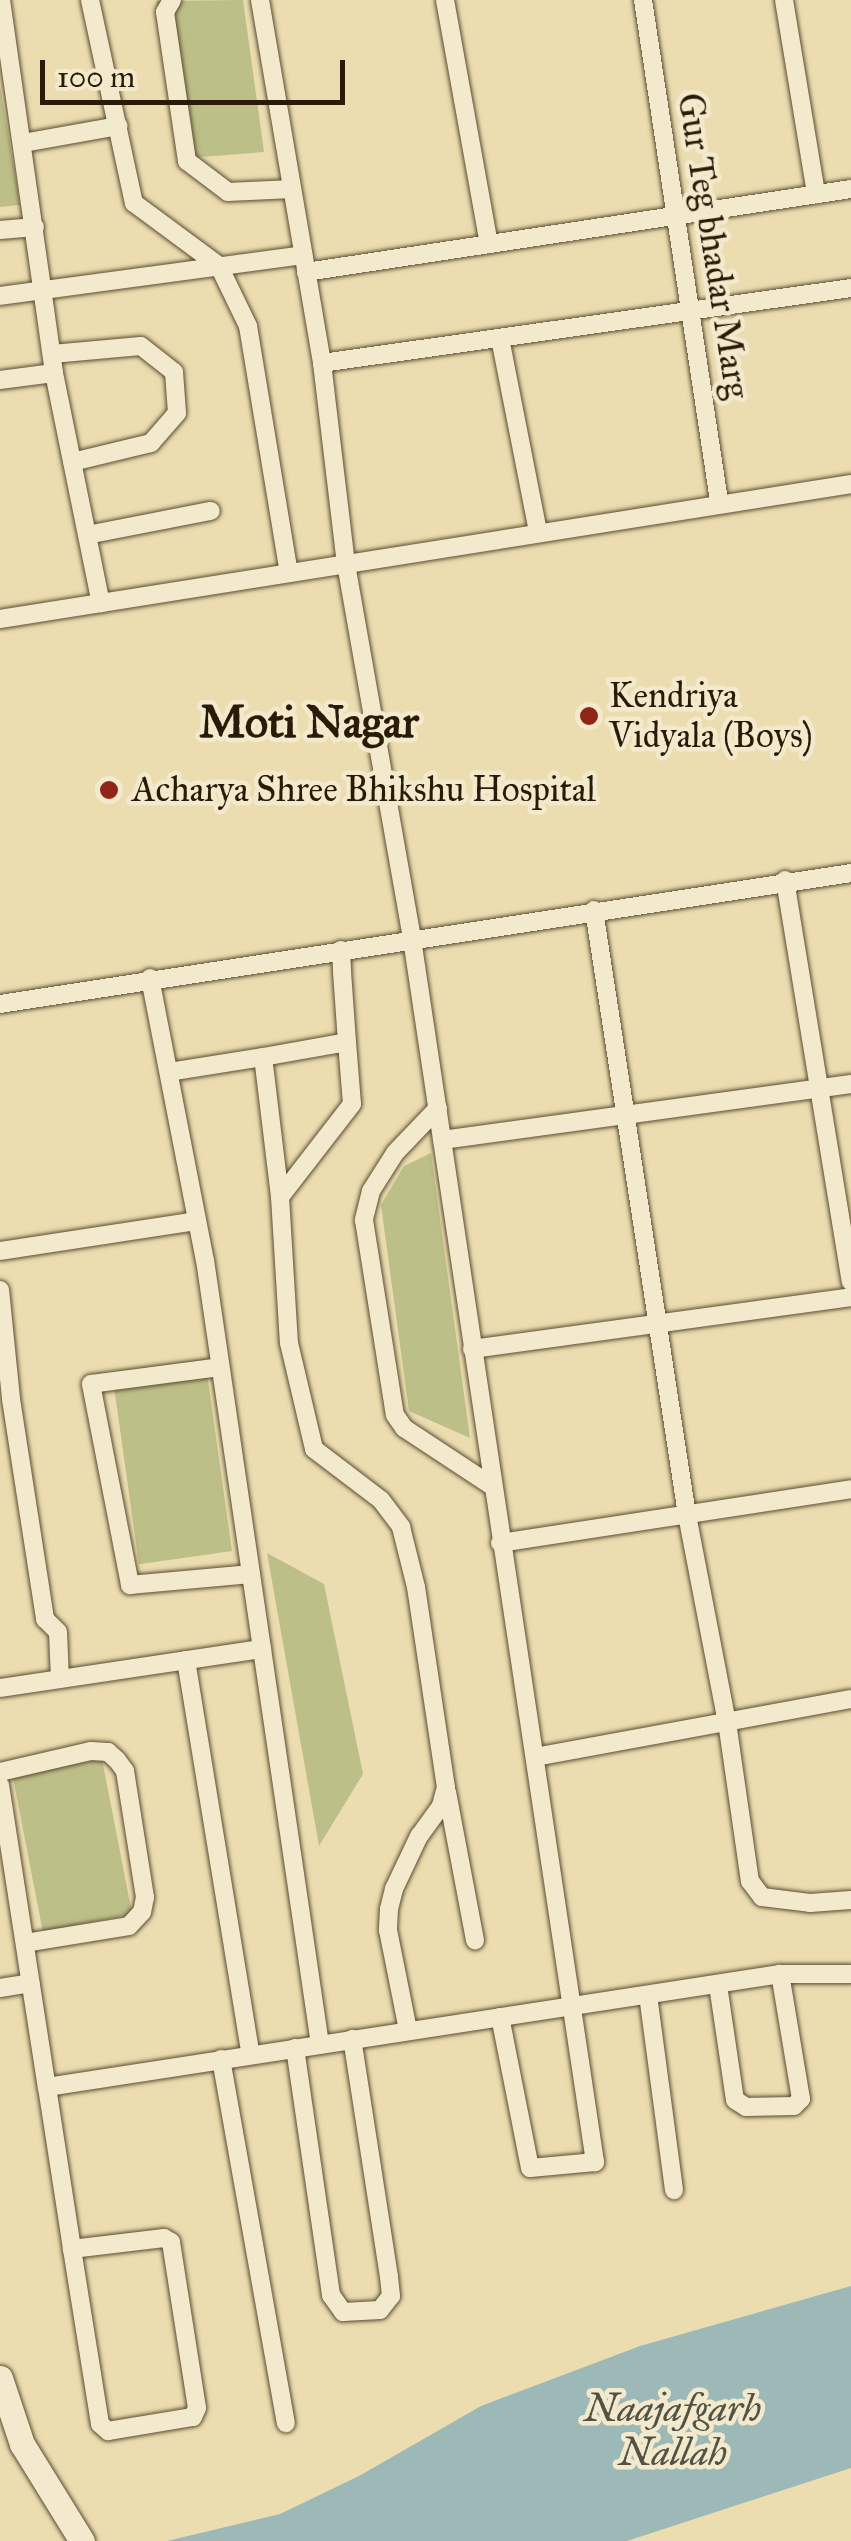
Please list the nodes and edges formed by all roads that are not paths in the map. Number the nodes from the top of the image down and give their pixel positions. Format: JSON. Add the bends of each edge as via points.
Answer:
{"nodes":[{"id":1,"x":90,"y":0,"type":"edge"},
{"id":2,"x":172,"y":0,"type":"edge"},
{"id":3,"x":260,"y":0,"type":"edge"},
{"id":4,"x":445,"y":0,"type":"edge"},
{"id":5,"x":643,"y":0,"type":"edge"},
{"id":6,"x":784,"y":0,"type":"edge"},
{"id":7,"x":1,"y":10,"type":"edge"},
{"id":8,"x":118,"y":126,"type":"junction"},
{"id":9,"x":23,"y":144,"type":"junction"},
{"id":10,"x":292,"y":188,"type":"junction"},
{"id":11,"x":851,"y":189,"type":"edge"},
{"id":12,"x":816,"y":194,"type":"junction"},
{"id":13,"x":676,"y":216,"type":"junction"},
{"id":14,"x":35,"y":227,"type":"junction"},
{"id":15,"x":0,"y":230,"type":"edge"},
{"id":16,"x":489,"y":244,"type":"junction"},
{"id":17,"x":304,"y":264,"type":"junction"},
{"id":18,"x":219,"y":266,"type":"junction"},
{"id":19,"x":851,"y":288,"type":"edge"},
{"id":20,"x":43,"y":290,"type":"junction"},
{"id":21,"x":0,"y":296,"type":"edge"},
{"id":22,"x":690,"y":312,"type":"junction"},
{"id":23,"x":500,"y":338,"type":"junction"},
{"id":24,"x":53,"y":363,"type":"junction"},
{"id":25,"x":322,"y":363,"type":"junction"},
{"id":26,"x":0,"y":380,"type":"edge"},
{"id":27,"x":72,"y":462,"type":"junction"},
{"id":28,"x":851,"y":484,"type":"edge"},
{"id":29,"x":719,"y":501,"type":"junction"},
{"id":30,"x":210,"y":511,"type":"dead end"},
{"id":31,"x":538,"y":532,"type":"junction"},
{"id":32,"x":87,"y":534,"type":"junction"},
{"id":33,"x":346,"y":564,"type":"junction"},
{"id":34,"x":288,"y":573,"type":"junction"},
{"id":35,"x":101,"y":603,"type":"junction"},
{"id":36,"x":0,"y":619,"type":"edge"},
{"id":37,"x":851,"y":873,"type":"edge"},
{"id":38,"x":785,"y":880,"type":"junction"},
{"id":39,"x":594,"y":910,"type":"junction"},
{"id":40,"x":412,"y":939,"type":"junction"},
{"id":41,"x":340,"y":950,"type":"junction"},
{"id":42,"x":150,"y":978,"type":"junction"},
{"id":43,"x":0,"y":1004,"type":"edge"},
{"id":44,"x":347,"y":1042,"type":"junction"},
{"id":45,"x":263,"y":1057,"type":"junction"},
{"id":46,"x":168,"y":1072,"type":"junction"},
{"id":47,"x":851,"y":1084,"type":"edge"},
{"id":48,"x":819,"y":1089,"type":"junction"},
{"id":49,"x":438,"y":1108,"type":"junction"},
{"id":50,"x":626,"y":1116,"type":"junction"},
{"id":51,"x":442,"y":1140,"type":"junction"},
{"id":52,"x":280,"y":1197,"type":"junction"},
{"id":53,"x":197,"y":1221,"type":"junction"},
{"id":54,"x":0,"y":1251,"type":"edge"},
{"id":55,"x":851,"y":1282,"type":"edge"},
{"id":56,"x":0,"y":1290,"type":"edge"},
{"id":57,"x":851,"y":1296,"type":"edge"},
{"id":58,"x":659,"y":1323,"type":"junction"},
{"id":59,"x":472,"y":1349,"type":"junction"},
{"id":60,"x":220,"y":1367,"type":"junction"},
{"id":61,"x":492,"y":1486,"type":"junction"},
{"id":62,"x":851,"y":1489,"type":"edge"},
{"id":63,"x":687,"y":1516,"type":"junction"},
{"id":64,"x":500,"y":1544,"type":"junction"},
{"id":65,"x":251,"y":1574,"type":"junction"},
{"id":66,"x":262,"y":1649,"type":"junction"},
{"id":67,"x":186,"y":1660,"type":"junction"},
{"id":68,"x":60,"y":1679,"type":"junction"},
{"id":69,"x":0,"y":1688,"type":"edge"},
{"id":70,"x":851,"y":1699,"type":"edge"},
{"id":71,"x":727,"y":1722,"type":"junction"},
{"id":72,"x":535,"y":1756,"type":"junction"},
{"id":73,"x":0,"y":1772,"type":"edge"},
{"id":74,"x":0,"y":1785,"type":"edge"},
{"id":75,"x":446,"y":1787,"type":"junction"},
{"id":76,"x":851,"y":1900,"type":"edge"},
{"id":77,"x":475,"y":1940,"type":"dead end"},
{"id":78,"x":25,"y":1943,"type":"junction"},
{"id":79,"x":780,"y":1974,"type":"junction"},
{"id":80,"x":851,"y":1974,"type":"edge"},
{"id":81,"x":31,"y":1983,"type":"junction"},
{"id":82,"x":718,"y":1985,"type":"junction"},
{"id":83,"x":0,"y":1988,"type":"edge"},
{"id":84,"x":648,"y":1995,"type":"junction"},
{"id":85,"x":576,"y":2006,"type":"junction"},
{"id":86,"x":500,"y":2017,"type":"junction"},
{"id":87,"x":408,"y":2030,"type":"junction"},
{"id":88,"x":352,"y":2039,"type":"junction"},
{"id":89,"x":320,"y":2044,"type":"junction"},
{"id":90,"x":294,"y":2048,"type":"junction"},
{"id":91,"x":251,"y":2055,"type":"junction"},
{"id":92,"x":222,"y":2059,"type":"junction"},
{"id":93,"x":47,"y":2088,"type":"junction"},
{"id":94,"x":674,"y":2190,"type":"dead end"},
{"id":95,"x":72,"y":2249,"type":"junction"},
{"id":96,"x":0,"y":2378,"type":"edge"},
{"id":97,"x":286,"y":2423,"type":"dead end"},
{"id":98,"x":11,"y":2446,"type":"edge"},
{"id":99,"x":76,"y":2530,"type":"edge"}],
"edges":[{"from":1,"to":8,"type":"street"},
{"from":2,"to":10,"type":"street","via":[[165,12],[187,161],[228,192]]},
{"from":3,"to":10,"type":"street"},
{"from":4,"to":16,"type":"street"},
{"from":5,"to":13,"type":"street","name":"Gur Teg bhadar Marg"},
{"from":6,"to":12,"type":"street"},
{"from":7,"to":9,"type":"street"},
{"from":8,"to":9,"type":"street"},
{"from":8,"to":18,"type":"street","via":[[134,203]]},
{"from":9,"to":14,"type":"street"},
{"from":10,"to":17,"type":"street"},
{"from":11,"to":12,"type":"street"},
{"from":12,"to":13,"type":"street"},
{"from":13,"to":16,"type":"street"},
{"from":13,"to":22,"type":"street","name":"Gur Teg bhadar Marg"},
{"from":14,"to":15,"type":"street"},
{"from":14,"to":20,"type":"street"},
{"from":16,"to":17,"type":"street"},
{"from":17,"to":18,"type":"street"},
{"from":17,"to":25,"type":"street"},
{"from":18,"to":20,"type":"street"},
{"from":18,"to":34,"type":"street","via":[[248,326]]},
{"from":19,"to":22,"type":"street"},
{"from":20,"to":21,"type":"street"},
{"from":20,"to":24,"type":"street"},
{"from":22,"to":23,"type":"street"},
{"from":22,"to":29,"type":"street","name":"Gur Teg bhadar Marg"},
{"from":23,"to":25,"type":"street"},
{"from":23,"to":31,"type":"street"},
{"from":24,"to":26,"type":"street"},
{"from":24,"to":27,"type":"street"},
{"from":24,"to":27,"type":"street","via":[[141,346],[174,372],[178,413],[150,442]]},
{"from":25,"to":33,"type":"street"},
{"from":27,"to":32,"type":"street"},
{"from":28,"to":29,"type":"street"},
{"from":29,"to":31,"type":"street"},
{"from":30,"to":32,"type":"street"},
{"from":31,"to":33,"type":"street"},
{"from":32,"to":35,"type":"street"},
{"from":33,"to":34,"type":"street"},
{"from":33,"to":40,"type":"street"},
{"from":34,"to":35,"type":"street"},
{"from":35,"to":36,"type":"street"},
{"from":37,"to":38,"type":"street"},
{"from":38,"to":39,"type":"street"},
{"from":38,"to":48,"type":"street"},
{"from":39,"to":40,"type":"street"},
{"from":39,"to":50,"type":"street"},
{"from":40,"to":41,"type":"street"},
{"from":40,"to":49,"type":"street"},
{"from":41,"to":42,"type":"street"},
{"from":41,"to":44,"type":"street"},
{"from":42,"to":43,"type":"street"},
{"from":42,"to":46,"type":"street"},
{"from":44,"to":45,"type":"street"},
{"from":44,"to":52,"type":"street","via":[[352,1104]]},
{"from":45,"to":46,"type":"street"},
{"from":45,"to":52,"type":"street"},
{"from":46,"to":53,"type":"street"},
{"from":47,"to":48,"type":"street"},
{"from":48,"to":50,"type":"street"},
{"from":48,"to":55,"type":"street"},
{"from":49,"to":51,"type":"street"},
{"from":49,"to":61,"type":"street","via":[[395,1153],[371,1191],[364,1220],[394,1414],[404,1428]]},
{"from":50,"to":51,"type":"street"},
{"from":50,"to":58,"type":"street"},
{"from":51,"to":59,"type":"street"},
{"from":52,"to":75,"type":"street","via":[[290,1343],[314,1449],[381,1500],[401,1528]]},
{"from":53,"to":54,"type":"street"},
{"from":53,"to":60,"type":"street"},
{"from":56,"to":68,"type":"street","via":[[44,1619],[58,1632]]},
{"from":57,"to":58,"type":"street"},
{"from":58,"to":59,"type":"street"},
{"from":58,"to":63,"type":"street"},
{"from":59,"to":61,"type":"street"},
{"from":60,"to":65,"type":"street"},
{"from":60,"to":65,"type":"street","via":[[91,1384],[130,1586]]},
{"from":61,"to":64,"type":"street"},
{"from":62,"to":63,"type":"street"},
{"from":63,"to":64,"type":"street"},
{"from":63,"to":71,"type":"street"},
{"from":64,"to":72,"type":"street"},
{"from":65,"to":66,"type":"street"},
{"from":66,"to":67,"type":"street"},
{"from":66,"to":89,"type":"street"},
{"from":67,"to":68,"type":"street"},
{"from":67,"to":91,"type":"street"},
{"from":68,"to":69,"type":"street"},
{"from":70,"to":71,"type":"street"},
{"from":71,"to":72,"type":"street"},
{"from":71,"to":76,"type":"street","via":[[750,1881],[762,1897]]},
{"from":72,"to":85,"type":"street"},
{"from":73,"to":78,"type":"street","via":[[108,1752],[124,1771],[145,1897],[129,1926]]},
{"from":74,"to":78,"type":"street"},
{"from":75,"to":77,"type":"street"},
{"from":75,"to":87,"type":"street","via":[[389,1909]]},
{"from":78,"to":81,"type":"street"},
{"from":79,"to":80,"type":"street"},
{"from":79,"to":82,"type":"street"},
{"from":79,"to":82,"type":"street","via":[[801,2099],[794,2106],[746,2108],[736,2100]]},
{"from":81,"to":83,"type":"street"},
{"from":81,"to":93,"type":"street"},
{"from":82,"to":84,"type":"street"},
{"from":84,"to":85,"type":"street"},
{"from":84,"to":94,"type":"street"},
{"from":85,"to":86,"type":"street"},
{"from":85,"to":86,"type":"street","via":[[594,2162],[530,2168]]},
{"from":86,"to":87,"type":"street"},
{"from":87,"to":88,"type":"street"},
{"from":88,"to":89,"type":"street"},
{"from":88,"to":90,"type":"street","via":[[390,2296],[380,2310],[343,2312],[331,2296]]},
{"from":89,"to":90,"type":"street"},
{"from":90,"to":91,"type":"street"},
{"from":91,"to":92,"type":"street"},
{"from":92,"to":93,"type":"street"},
{"from":92,"to":97,"type":"street"},
{"from":93,"to":95,"type":"street"},
{"from":95,"to":95,"type":"street","via":[[102,2428],[193,2417],[197,2408],[171,2242]]},
{"from":96,"to":98,"type":"main road"},
{"from":98,"to":99,"type":"main road"}]}
